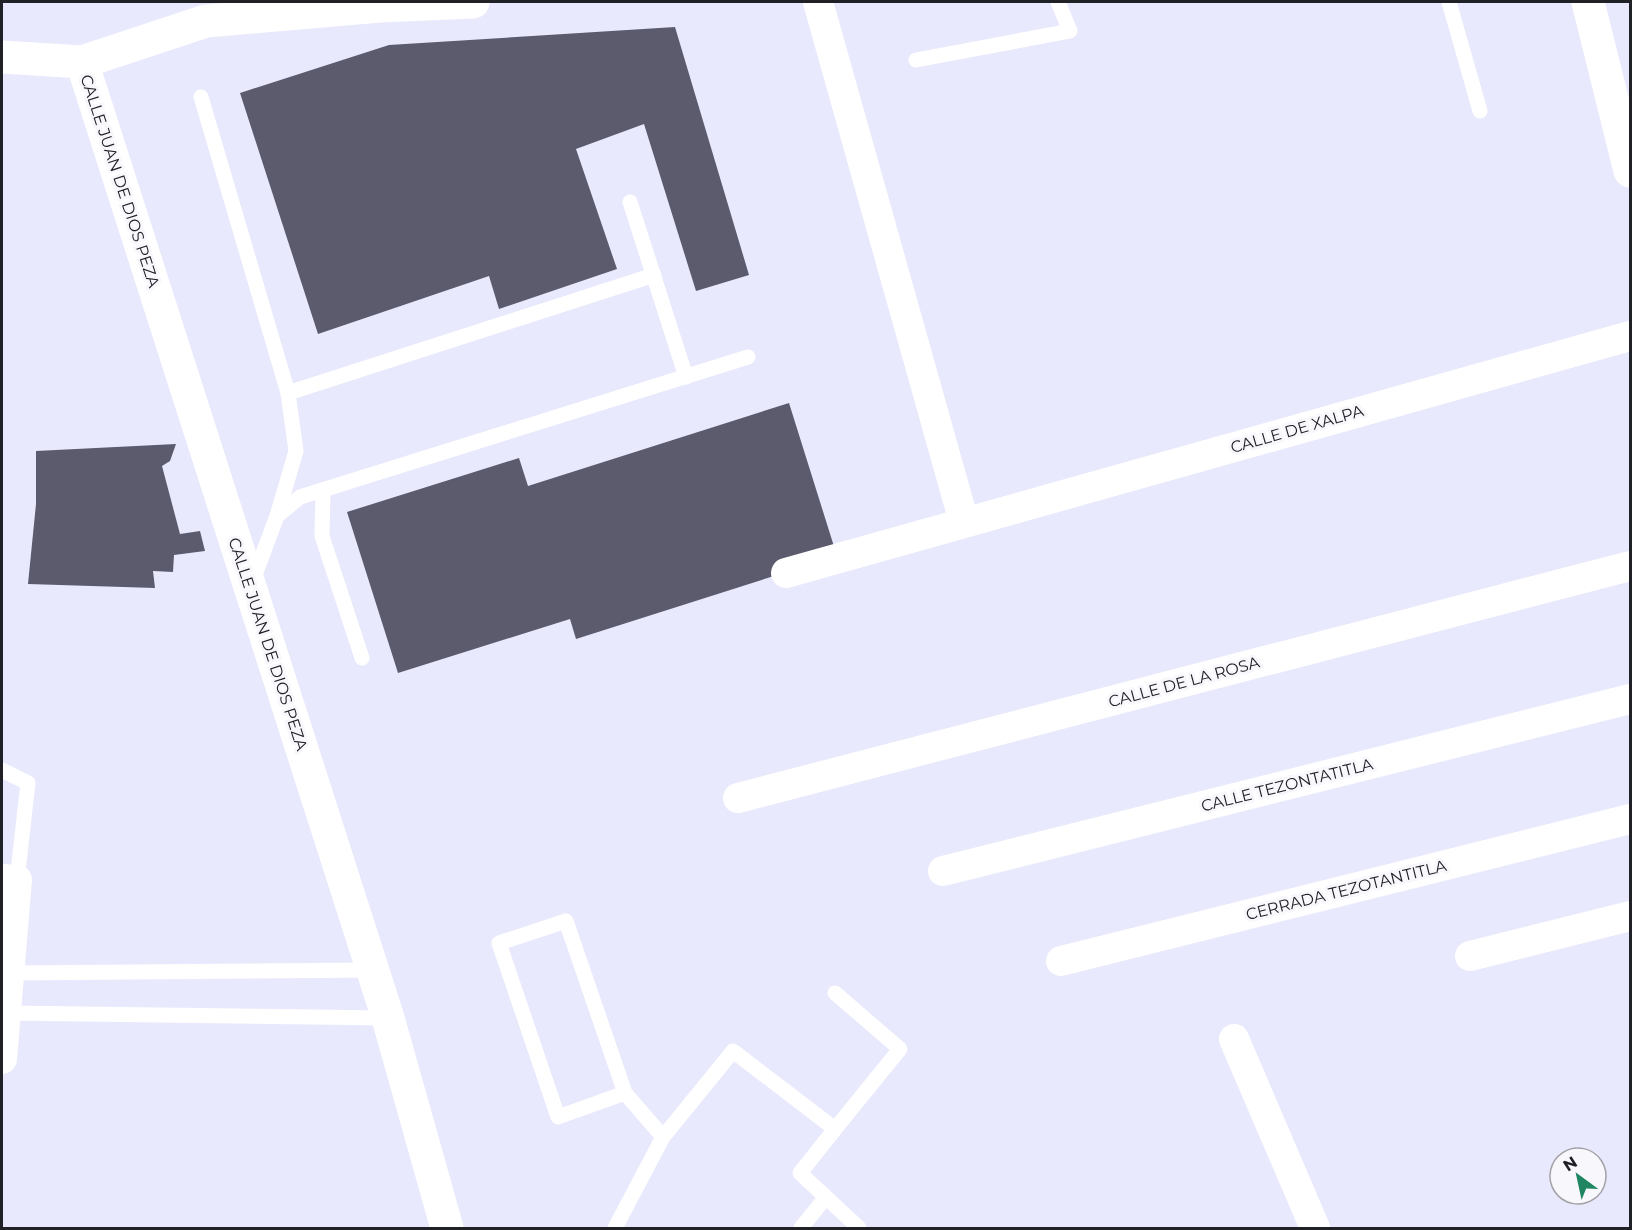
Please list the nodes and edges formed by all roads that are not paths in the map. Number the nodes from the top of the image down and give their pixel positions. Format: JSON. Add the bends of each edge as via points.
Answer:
{"nodes":[{"id":1,"x":473,"y":2,"type":"edge"},
{"id":2,"x":818,"y":2,"type":"edge"},
{"id":3,"x":1059,"y":2,"type":"edge"},
{"id":4,"x":1449,"y":2,"type":"edge"},
{"id":5,"x":1594,"y":3,"type":"edge"},
{"id":6,"x":2,"y":57,"type":"edge"},
{"id":7,"x":916,"y":60,"type":"dead end"},
{"id":8,"x":82,"y":62,"type":"junction"},
{"id":9,"x":201,"y":97,"type":"dead end"},
{"id":10,"x":1480,"y":111,"type":"dead end"},
{"id":11,"x":1630,"y":171,"type":"edge"},
{"id":12,"x":630,"y":202,"type":"dead end"},
{"id":13,"x":654,"y":275,"type":"junction"},
{"id":14,"x":1630,"y":336,"type":"edge"},
{"id":15,"x":747,"y":357,"type":"dead end"},
{"id":16,"x":686,"y":377,"type":"junction"},
{"id":17,"x":288,"y":393,"type":"junction"},
{"id":18,"x":323,"y":490,"type":"junction"},
{"id":19,"x":278,"y":516,"type":"junction"},
{"id":20,"x":964,"y":522,"type":"junction"},
{"id":21,"x":1630,"y":566,"type":"edge"},
{"id":22,"x":786,"y":573,"type":"dead end"},
{"id":23,"x":250,"y":588,"type":"junction"},
{"id":24,"x":362,"y":658,"type":"dead end"},
{"id":25,"x":1630,"y":699,"type":"edge"},
{"id":26,"x":2,"y":770,"type":"edge"},
{"id":27,"x":738,"y":798,"type":"dead end"},
{"id":28,"x":1630,"y":819,"type":"edge"},
{"id":29,"x":943,"y":871,"type":"dead end"},
{"id":30,"x":9,"y":880,"type":"edge"},
{"id":31,"x":1630,"y":916,"type":"edge"},
{"id":32,"x":1470,"y":956,"type":"dead end"},
{"id":33,"x":1061,"y":961,"type":"dead end"},
{"id":34,"x":373,"y":970,"type":"junction"},
{"id":35,"x":8,"y":973,"type":"junction"},
{"id":36,"x":835,"y":993,"type":"dead end"},
{"id":37,"x":5,"y":1013,"type":"junction"},
{"id":38,"x":388,"y":1018,"type":"junction"},
{"id":39,"x":1234,"y":1039,"type":"dead end"},
{"id":40,"x":2,"y":1059,"type":"edge"},
{"id":41,"x":625,"y":1093,"type":"junction"},
{"id":42,"x":835,"y":1129,"type":"junction"},
{"id":43,"x":663,"y":1137,"type":"junction"},
{"id":44,"x":826,"y":1197,"type":"junction"},
{"id":45,"x":447,"y":1228,"type":"edge"},
{"id":46,"x":615,"y":1228,"type":"edge"},
{"id":47,"x":801,"y":1228,"type":"edge"},
{"id":48,"x":859,"y":1228,"type":"edge"},
{"id":49,"x":1316,"y":1228,"type":"edge"}],
"edges":[{"from":1,"to":8,"type":"street","via":[[206,21]]},
{"from":2,"to":20,"type":"street"},
{"from":3,"to":7,"type":"lane","via":[[1070,31]]},
{"from":4,"to":10,"type":"lane"},
{"from":5,"to":11,"type":"street"},
{"from":6,"to":8,"type":"street"},
{"from":8,"to":23,"type":"street","name":"CALLE JUAN DE DIOS PEZA"},
{"from":9,"to":17,"type":"lane"},
{"from":12,"to":13,"type":"lane"},
{"from":13,"to":16,"type":"lane"},
{"from":13,"to":17,"type":"lane"},
{"from":14,"to":20,"type":"street","name":"CALLE DE XALPA"},
{"from":15,"to":16,"type":"lane"},
{"from":16,"to":18,"type":"lane"},
{"from":17,"to":19,"type":"lane","via":[[296,452]]},
{"from":18,"to":19,"type":"lane","via":[[300,497]]},
{"from":18,"to":24,"type":"lane","via":[[322,536]]},
{"from":19,"to":23,"type":"lane"},
{"from":20,"to":22,"type":"street","name":"CALLE DE XALPA"},
{"from":21,"to":27,"type":"street","name":"CALLE DE LA ROSA"},
{"from":23,"to":34,"type":"street","name":"CALLE JUAN DE DIOS PEZA"},
{"from":25,"to":29,"type":"street","name":"CALLE TEZONTATITLA"},
{"from":26,"to":30,"type":"lane","via":[[28,783]]},
{"from":28,"to":33,"type":"street","name":"CERRADA TEZOTANTITLA"},
{"from":30,"to":35,"type":"street"},
{"from":31,"to":32,"type":"street"},
{"from":34,"to":35,"type":"lane"},
{"from":34,"to":38,"type":"street","name":"CALLE JUAN DE DIOS PEZA"},
{"from":35,"to":37,"type":"street"},
{"from":36,"to":42,"type":"lane","via":[[900,1049]]},
{"from":37,"to":38,"type":"lane"},
{"from":37,"to":40,"type":"street"},
{"from":38,"to":45,"type":"street","name":"CALLE JUAN DE DIOS PEZA"},
{"from":39,"to":49,"type":"street"},
{"from":41,"to":41,"type":"lane","via":[[566,921],[499,943],[558,1117]]},
{"from":41,"to":43,"type":"lane"},
{"from":42,"to":43,"type":"lane","via":[[732,1052]]},
{"from":42,"to":44,"type":"lane","via":[[800,1173]]},
{"from":43,"to":46,"type":"lane"},
{"from":44,"to":47,"type":"lane"},
{"from":44,"to":48,"type":"lane"}]}
